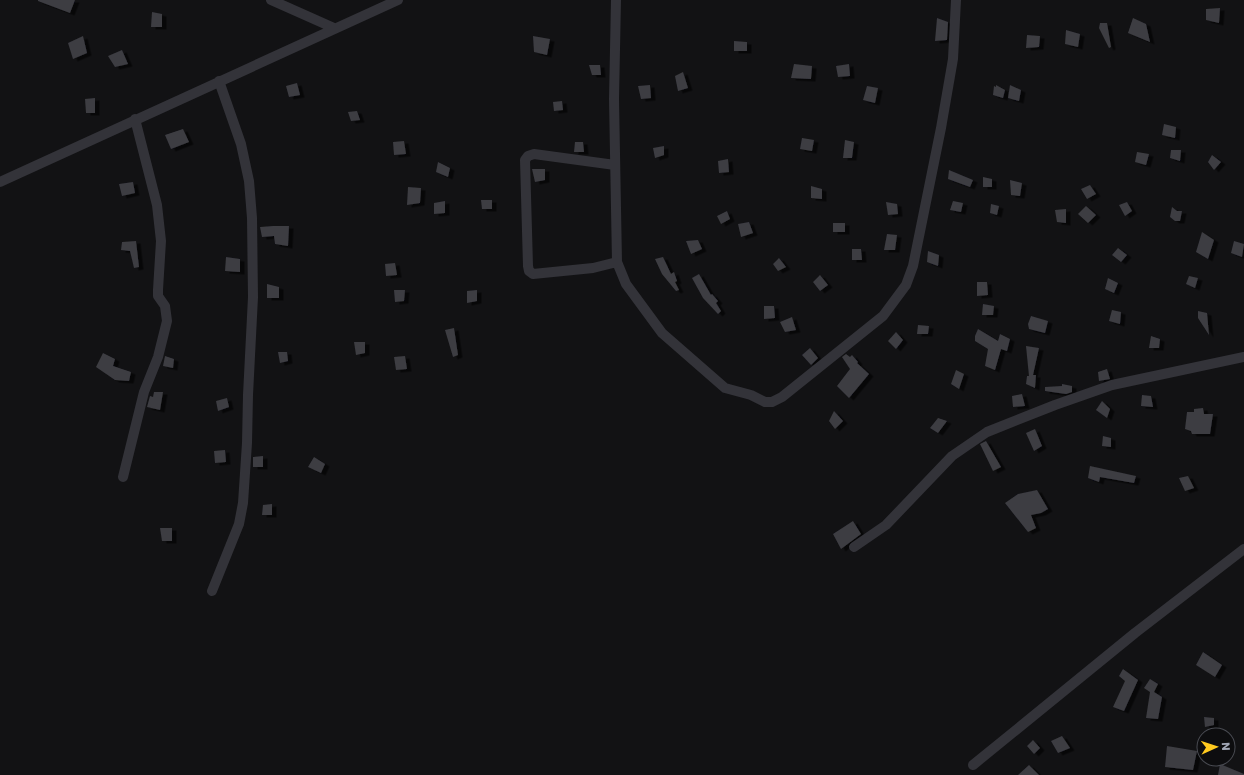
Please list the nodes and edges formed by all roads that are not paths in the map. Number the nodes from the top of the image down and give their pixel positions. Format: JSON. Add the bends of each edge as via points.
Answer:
{"nodes":[{"id":1,"x":271,"y":0,"type":"edge"},
{"id":2,"x":398,"y":0,"type":"edge"},
{"id":3,"x":616,"y":0,"type":"edge"},
{"id":4,"x":956,"y":0,"type":"edge"},
{"id":5,"x":334,"y":28,"type":"junction"},
{"id":6,"x":219,"y":81,"type":"junction"},
{"id":7,"x":136,"y":119,"type":"junction"},
{"id":8,"x":615,"y":165,"type":"junction"},
{"id":9,"x":0,"y":182,"type":"edge"},
{"id":10,"x":617,"y":262,"type":"junction"},
{"id":11,"x":1244,"y":357,"type":"edge"},
{"id":12,"x":123,"y":477,"type":"dead end"},
{"id":13,"x":854,"y":547,"type":"dead end"},
{"id":14,"x":1244,"y":549,"type":"edge"},
{"id":15,"x":212,"y":591,"type":"dead end"},
{"id":16,"x":973,"y":765,"type":"dead end"}],
"edges":[{"from":1,"to":5,"type":"street"},
{"from":2,"to":5,"type":"street"},
{"from":3,"to":8,"type":"street"},
{"from":4,"to":10,"type":"street","via":[[953,59],[941,128],[913,266],[906,285],[883,316],[782,397],[765,402],[725,388],[662,333],[626,284]]},
{"from":5,"to":6,"type":"street"},
{"from":6,"to":7,"type":"street"},
{"from":6,"to":15,"type":"street","via":[[241,144],[249,181],[253,297],[243,502],[239,524]]},
{"from":7,"to":9,"type":"street"},
{"from":7,"to":12,"type":"street","via":[[157,205],[161,241],[158,296],[165,306],[167,321],[158,358],[144,392]]},
{"from":8,"to":10,"type":"street"},
{"from":8,"to":10,"type":"street","via":[[534,154],[525,160],[529,271],[533,274],[593,268]]},
{"from":11,"to":13,"type":"street","via":[[1112,385],[987,432],[952,456],[886,525]]},
{"from":14,"to":16,"type":"street","via":[[1135,633]]}]}
